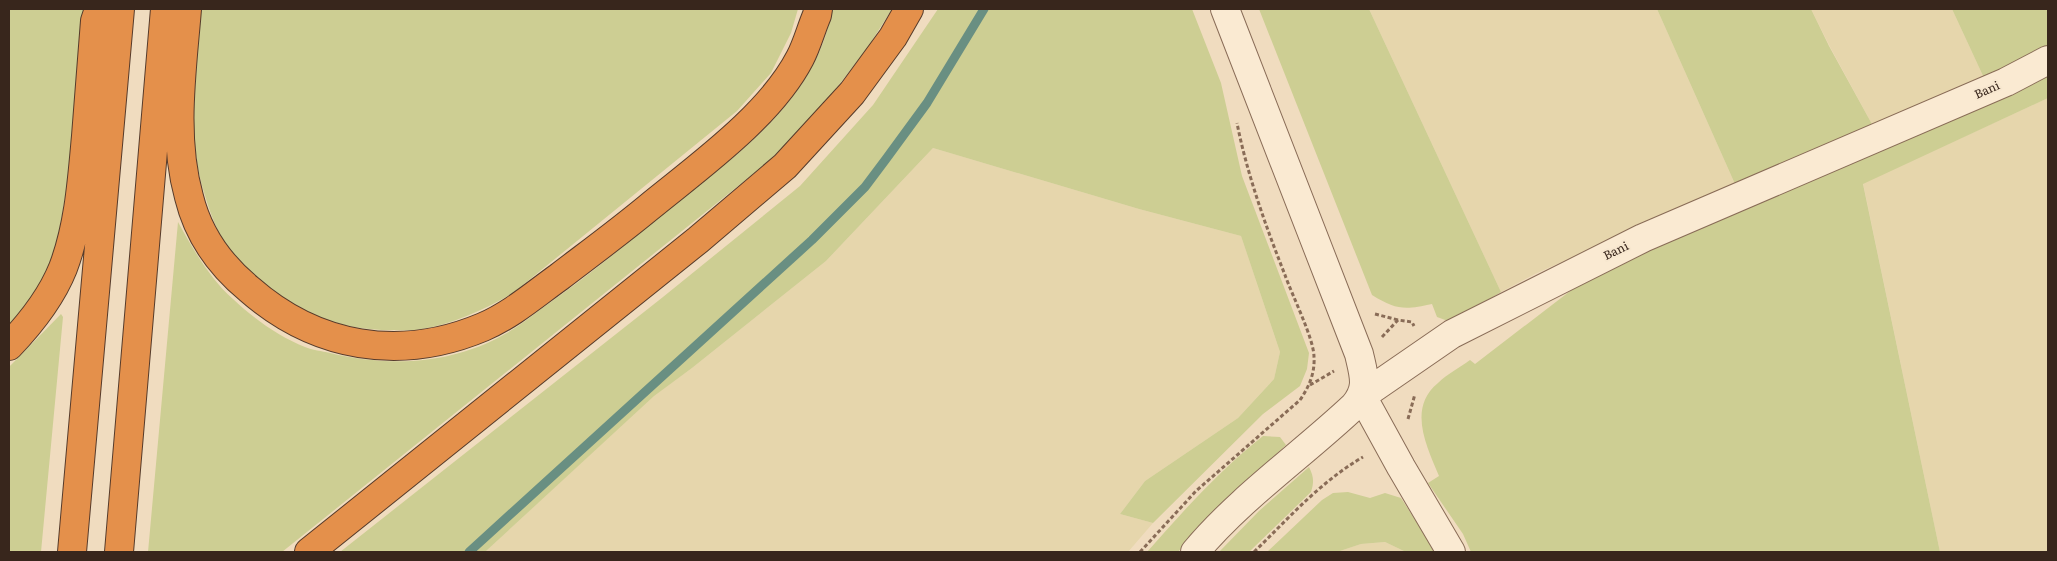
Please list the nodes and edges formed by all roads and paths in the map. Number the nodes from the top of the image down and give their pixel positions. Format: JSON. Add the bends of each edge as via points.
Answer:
{"nodes":[{"id":1,"x":99,"y":9,"type":"edge"},
{"id":2,"x":120,"y":9,"type":"edge"},
{"id":3,"x":165,"y":9,"type":"edge"},
{"id":4,"x":187,"y":9,"type":"edge"},
{"id":5,"x":818,"y":9,"type":"edge"},
{"id":6,"x":909,"y":9,"type":"edge"},
{"id":7,"x":1226,"y":9,"type":"edge"},
{"id":8,"x":2048,"y":60,"type":"edge"},
{"id":9,"x":1235,"y":114,"type":"dead end"},
{"id":10,"x":1418,"y":331,"type":"dead end"},
{"id":11,"x":1388,"y":332,"type":"dead end"},
{"id":12,"x":9,"y":346,"type":"edge"},
{"id":13,"x":1329,"y":375,"type":"dead end"},
{"id":14,"x":1309,"y":386,"type":"junction"},
{"id":15,"x":1417,"y":390,"type":"dead end"},
{"id":16,"x":1362,"y":396,"type":"junction"},
{"id":17,"x":1406,"y":428,"type":"dead end"},
{"id":18,"x":1347,"y":466,"type":"dead end"},
{"id":19,"x":72,"y":552,"type":"edge"},
{"id":20,"x":120,"y":552,"type":"edge"},
{"id":21,"x":309,"y":552,"type":"edge"},
{"id":22,"x":1140,"y":552,"type":"edge"},
{"id":23,"x":1195,"y":552,"type":"edge"},
{"id":24,"x":1254,"y":552,"type":"edge"},
{"id":25,"x":1451,"y":552,"type":"edge"}],
"edges":[{"from":1,"to":12,"type":"highway","via":[[95,21],[81,194],[63,268],[31,324]]},
{"from":2,"to":19,"type":"highway"},
{"from":3,"to":20,"type":"highway"},
{"from":4,"to":5,"type":"highway","via":[[179,112],[180,145],[189,199],[212,249],[231,274],[271,308],[298,324],[331,338],[393,346],[458,336],[508,315],[626,227],[768,104],[800,58]]},
{"from":6,"to":21,"type":"highway","via":[[852,93],[785,166],[698,240]]},
{"from":7,"to":16,"type":"street","via":[[1359,354],[1364,372]]},
{"from":8,"to":16,"type":"street","name":"Bani","via":[[2006,82],[1643,238],[1452,334]]},
{"from":9,"to":14,"type":"path","via":[[1242,152],[1314,355]]},
{"from":10,"to":11,"type":"path","via":[[1412,322],[1398,320]]},
{"from":13,"to":14,"type":"path"},
{"from":14,"to":22,"type":"path","via":[[1300,400],[1196,491]]},
{"from":15,"to":17,"type":"path"},
{"from":16,"to":23,"type":"street","name":"Bani"},
{"from":16,"to":25,"type":"street"},
{"from":18,"to":24,"type":"path","via":[[1313,493]]}]}
